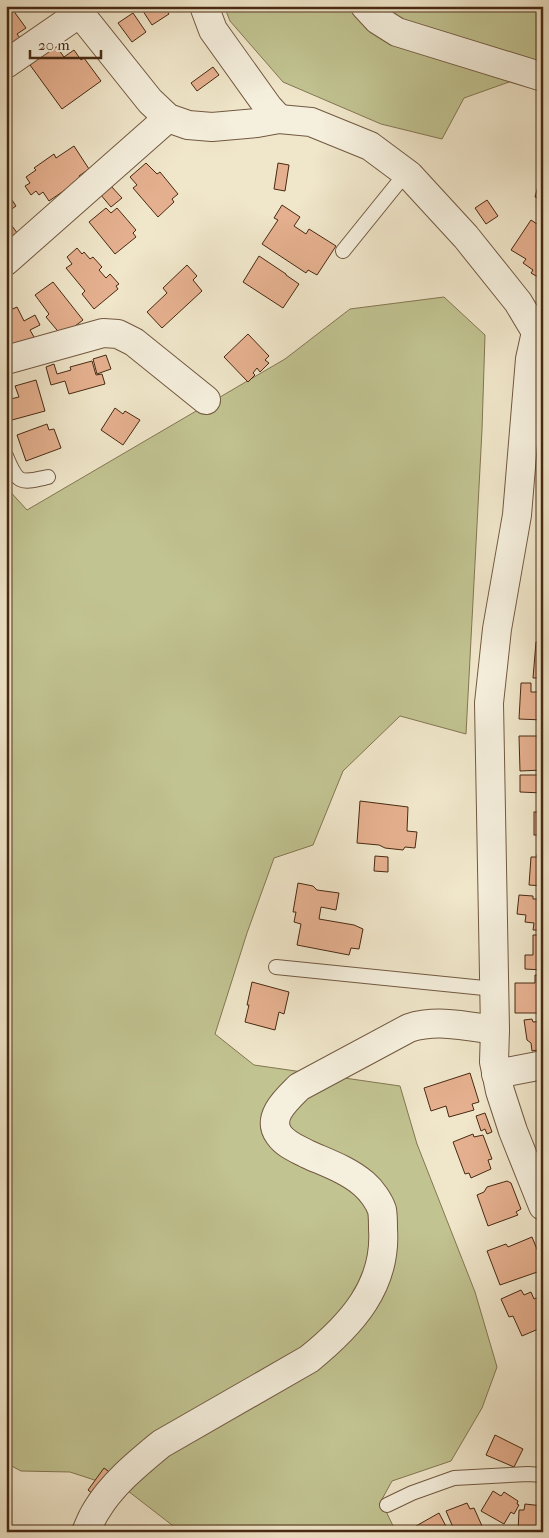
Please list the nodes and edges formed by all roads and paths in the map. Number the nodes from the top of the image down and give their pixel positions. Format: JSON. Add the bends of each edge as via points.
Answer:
{"nodes":[{"id":1,"x":204,"y":6,"type":"edge"},
{"id":2,"x":365,"y":6,"type":"edge"},
{"id":3,"x":77,"y":10,"type":"edge"},
{"id":4,"x":6,"y":64,"type":"edge"},
{"id":5,"x":543,"y":77,"type":"edge"},
{"id":6,"x":168,"y":118,"type":"junction"},
{"id":7,"x":279,"y":119,"type":"junction"},
{"id":8,"x":406,"y":173,"type":"junction"},
{"id":9,"x":343,"y":251,"type":"dead end"},
{"id":10,"x":6,"y":262,"type":"edge"},
{"id":11,"x":540,"y":329,"type":"edge"},
{"id":12,"x":6,"y":360,"type":"edge"},
{"id":13,"x":206,"y":400,"type":"dead end"},
{"id":14,"x":6,"y":456,"type":"edge"},
{"id":15,"x":48,"y":477,"type":"dead end"},
{"id":16,"x":276,"y":967,"type":"dead end"},
{"id":17,"x":494,"y":989,"type":"junction"},
{"id":18,"x":495,"y":1030,"type":"junction"},
{"id":19,"x":543,"y":1065,"type":"edge"},
{"id":20,"x":496,"y":1074,"type":"junction"},
{"id":21,"x":543,"y":1206,"type":"edge"},
{"id":22,"x":543,"y":1475,"type":"edge"},
{"id":23,"x":387,"y":1505,"type":"dead end"},
{"id":24,"x":86,"y":1532,"type":"edge"}],
"edges":[{"from":1,"to":7,"type":"street","via":[[213,30]]},
{"from":2,"to":5,"type":"street","via":[[378,20],[397,32]]},
{"from":3,"to":4,"type":"street"},
{"from":3,"to":6,"type":"street","via":[[150,101]]},
{"from":6,"to":7,"type":"street","via":[[188,125],[212,127]]},
{"from":6,"to":10,"type":"street"},
{"from":7,"to":8,"type":"street","via":[[311,122],[333,130],[370,146]]},
{"from":8,"to":9,"type":"lane"},
{"from":8,"to":11,"type":"street","via":[[466,237]]},
{"from":11,"to":17,"type":"street","via":[[530,359],[517,515],[489,703]]},
{"from":12,"to":13,"type":"street","via":[[103,333],[118,334],[134,342]]},
{"from":14,"to":15,"type":"lane","via":[[18,479],[25,482]]},
{"from":16,"to":17,"type":"lane"},
{"from":17,"to":18,"type":"street"},
{"from":18,"to":20,"type":"street"},
{"from":18,"to":24,"type":"street","via":[[436,1023],[414,1026],[299,1088],[287,1099],[278,1111],[275,1123],[278,1135],[290,1146],[342,1169],[364,1184],[382,1209],[383,1256],[371,1291],[359,1310],[309,1358],[146,1456],[109,1493],[96,1510]]},
{"from":19,"to":20,"type":"street"},
{"from":20,"to":21,"type":"street","via":[[513,1131]]},
{"from":22,"to":23,"type":"lane","via":[[454,1478]]}]}
